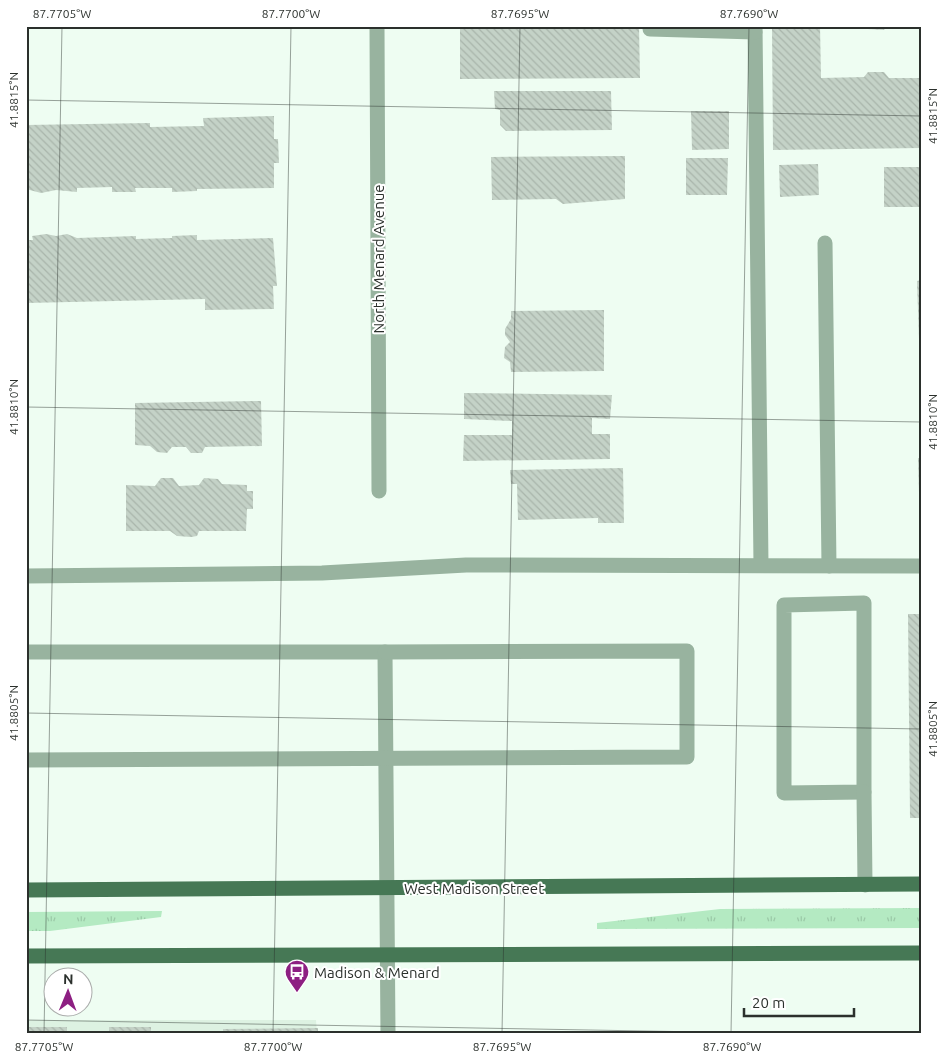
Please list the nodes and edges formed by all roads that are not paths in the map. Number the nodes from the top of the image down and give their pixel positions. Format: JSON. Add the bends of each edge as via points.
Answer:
{"nodes":[{"id":1,"x":377,"y":26,"type":"edge"},
{"id":2,"x":650,"y":29,"type":"dead end"},
{"id":3,"x":755,"y":29,"type":"edge"},
{"id":4,"x":825,"y":243,"type":"dead end"},
{"id":5,"x":379,"y":491,"type":"dead end"},
{"id":6,"x":761,"y":566,"type":"junction"},
{"id":7,"x":830,"y":566,"type":"junction"},
{"id":8,"x":921,"y":566,"type":"edge"},
{"id":9,"x":26,"y":576,"type":"edge"},
{"id":10,"x":26,"y":652,"type":"edge"},
{"id":11,"x":385,"y":652,"type":"junction"},
{"id":12,"x":386,"y":759,"type":"junction"},
{"id":13,"x":26,"y":760,"type":"edge"},
{"id":14,"x":864,"y":792,"type":"junction"},
{"id":15,"x":921,"y":884,"type":"edge"},
{"id":16,"x":865,"y":885,"type":"junction"},
{"id":17,"x":386,"y":888,"type":"junction"},
{"id":18,"x":26,"y":890,"type":"edge"},
{"id":19,"x":921,"y":952,"type":"edge"},
{"id":20,"x":387,"y":954,"type":"junction"},
{"id":21,"x":26,"y":956,"type":"edge"},
{"id":22,"x":388,"y":1034,"type":"edge"}],
"edges":[{"from":1,"to":5,"type":"street","name":"North Menard Avenue"},
{"from":2,"to":3,"type":"street"},
{"from":3,"to":6,"type":"street"},
{"from":4,"to":7,"type":"street"},
{"from":6,"to":7,"type":"street"},
{"from":6,"to":9,"type":"street","via":[[466,565],[322,572]]},
{"from":7,"to":8,"type":"street"},
{"from":10,"to":11,"type":"street"},
{"from":11,"to":12,"type":"street"},
{"from":11,"to":12,"type":"street","via":[[687,651],[687,757]]},
{"from":12,"to":13,"type":"street"},
{"from":12,"to":17,"type":"street"},
{"from":14,"to":14,"type":"street","via":[[864,603],[784,605],[784,793]]},
{"from":14,"to":16,"type":"street"},
{"from":15,"to":16,"type":"main road","name":"West Madison Street"},
{"from":16,"to":17,"type":"main road","name":"West Madison Street"},
{"from":17,"to":18,"type":"main road","name":"West Madison Street"},
{"from":17,"to":20,"type":"street"},
{"from":19,"to":20,"type":"main road"},
{"from":20,"to":21,"type":"main road"},
{"from":20,"to":22,"type":"street"}]}
